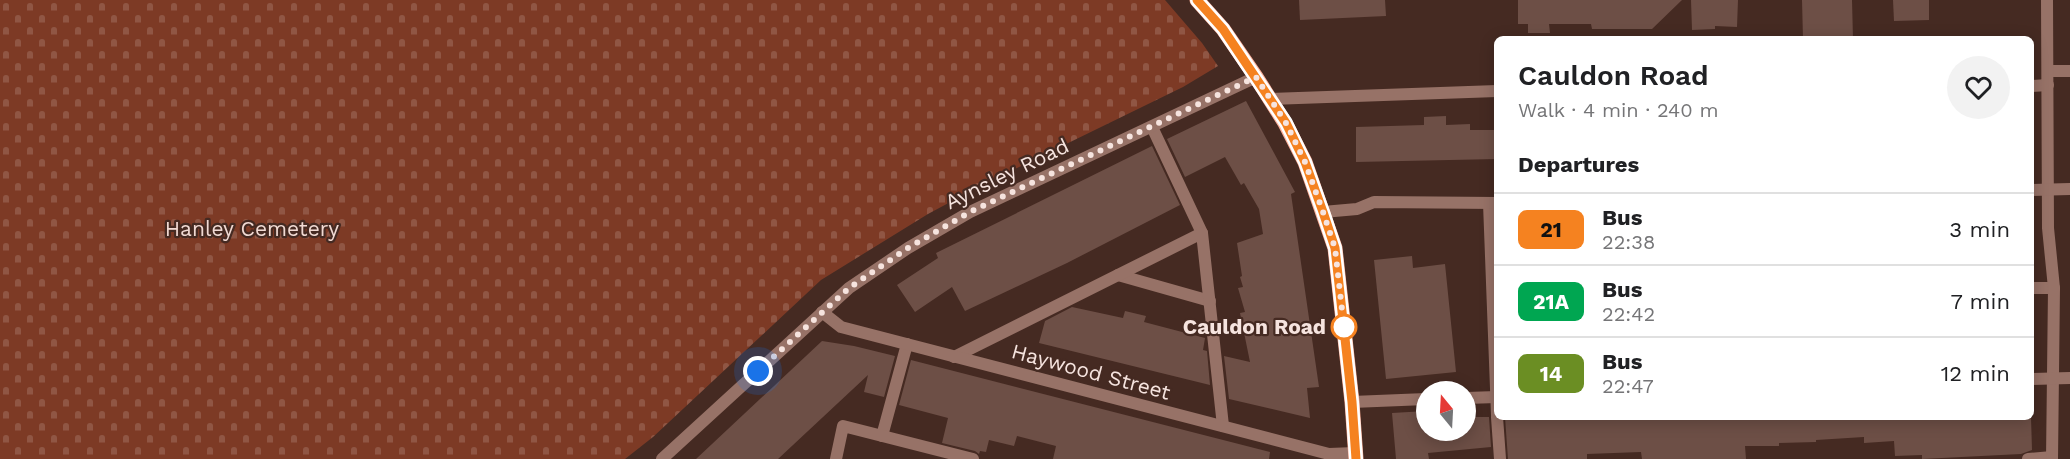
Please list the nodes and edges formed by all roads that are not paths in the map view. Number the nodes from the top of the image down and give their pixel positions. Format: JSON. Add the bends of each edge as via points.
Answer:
{"nodes":[{"id":1,"x":1197,"y":0,"type":"edge"},
{"id":2,"x":2047,"y":0,"type":"edge"},
{"id":3,"x":2049,"y":71,"type":"junction"},
{"id":4,"x":2070,"y":71,"type":"edge"},
{"id":5,"x":1256,"y":77,"type":"junction"},
{"id":6,"x":2034,"y":86,"type":"edge"},
{"id":7,"x":2048,"y":86,"type":"junction"},
{"id":8,"x":1494,"y":91,"type":"edge"},
{"id":9,"x":1270,"y":99,"type":"junction"},
{"id":10,"x":1152,"y":127,"type":"junction"},
{"id":11,"x":2048,"y":189,"type":"junction"},
{"id":12,"x":2070,"y":189,"type":"edge"},
{"id":13,"x":2034,"y":190,"type":"edge"},
{"id":14,"x":1493,"y":203,"type":"edge"},
{"id":15,"x":1323,"y":212,"type":"junction"},
{"id":16,"x":1203,"y":233,"type":"junction"},
{"id":17,"x":1118,"y":275,"type":"junction"},
{"id":18,"x":2034,"y":288,"type":"edge"},
{"id":19,"x":2054,"y":288,"type":"junction"},
{"id":20,"x":1494,"y":299,"type":"edge"},
{"id":21,"x":1210,"y":301,"type":"junction"},
{"id":22,"x":822,"y":312,"type":"junction"},
{"id":23,"x":907,"y":344,"type":"junction"},
{"id":24,"x":954,"y":357,"type":"junction"},
{"id":25,"x":2054,"y":378,"type":"junction"},
{"id":26,"x":2070,"y":378,"type":"edge"},
{"id":27,"x":2034,"y":379,"type":"edge"},
{"id":28,"x":1494,"y":397,"type":"edge"},
{"id":29,"x":1476,"y":398,"type":"edge"},
{"id":30,"x":1416,"y":399,"type":"edge"},
{"id":31,"x":1352,"y":402,"type":"junction"},
{"id":32,"x":1497,"y":420,"type":"edge"},
{"id":33,"x":1223,"y":426,"type":"junction"},
{"id":34,"x":882,"y":436,"type":"junction"},
{"id":35,"x":1356,"y":456,"type":"edge"},
{"id":36,"x":2052,"y":458,"type":"edge"},
{"id":37,"x":662,"y":459,"type":"edge"},
{"id":38,"x":836,"y":459,"type":"edge"},
{"id":39,"x":973,"y":459,"type":"edge"},
{"id":40,"x":1500,"y":459,"type":"edge"},
{"id":41,"x":2028,"y":459,"type":"edge"}],
"edges":[{"from":1,"to":5,"type":"main road"},
{"from":2,"to":3,"type":"street"},
{"from":3,"to":4,"type":"street"},
{"from":3,"to":7,"type":"street"},
{"from":5,"to":9,"type":"main road"},
{"from":5,"to":10,"type":"street","name":"Aynsley Road"},
{"from":6,"to":7,"type":"street"},
{"from":7,"to":11,"type":"street"},
{"from":8,"to":9,"type":"street"},
{"from":9,"to":15,"type":"main road","via":[[1305,162]]},
{"from":10,"to":16,"type":"street"},
{"from":10,"to":22,"type":"street","name":"Aynsley Road","via":[[970,212],[908,248],[849,288]]},
{"from":11,"to":12,"type":"street"},
{"from":11,"to":13,"type":"street"},
{"from":11,"to":19,"type":"street"},
{"from":14,"to":15,"type":"street","via":[[1374,202],[1357,209]]},
{"from":14,"to":20,"type":"street"},
{"from":15,"to":31,"type":"main road","via":[[1335,248]]},
{"from":16,"to":17,"type":"street"},
{"from":16,"to":21,"type":"street"},
{"from":17,"to":21,"type":"street"},
{"from":17,"to":24,"type":"street"},
{"from":18,"to":19,"type":"street"},
{"from":19,"to":25,"type":"street"},
{"from":21,"to":33,"type":"street"},
{"from":22,"to":23,"type":"street","name":"Haywood Street","via":[[841,327]]},
{"from":22,"to":37,"type":"street","name":"Aynsley Road"},
{"from":23,"to":24,"type":"street","name":"Haywood Street"},
{"from":23,"to":34,"type":"street"},
{"from":24,"to":33,"type":"street","name":"Haywood Street"},
{"from":25,"to":26,"type":"street"},
{"from":25,"to":27,"type":"street"},
{"from":25,"to":36,"type":"street"},
{"from":28,"to":29,"type":"street"},
{"from":30,"to":31,"type":"street"},
{"from":31,"to":35,"type":"main road"},
{"from":32,"to":40,"type":"street"},
{"from":33,"to":35,"type":"street","name":"Haywood Street","via":[[1329,454]]},
{"from":34,"to":38,"type":"street","via":[[843,426]]},
{"from":34,"to":39,"type":"street"},
{"from":36,"to":41,"type":"street"}]}
